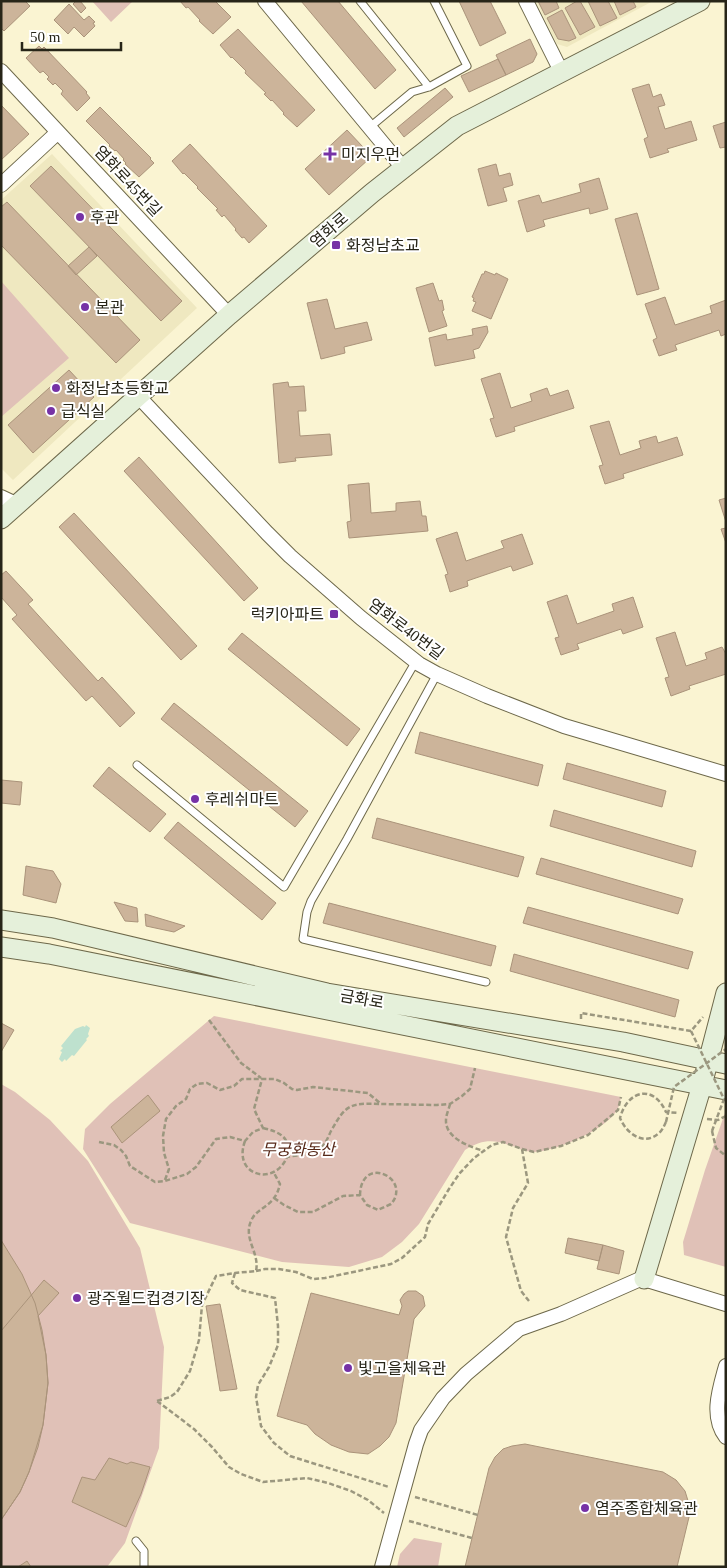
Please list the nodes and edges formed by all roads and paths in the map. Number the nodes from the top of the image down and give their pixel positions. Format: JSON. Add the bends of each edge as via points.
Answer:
{"nodes":[{"id":1,"x":265,"y":1,"type":"edge"},
{"id":2,"x":360,"y":1,"type":"edge"},
{"id":3,"x":434,"y":1,"type":"edge"},
{"id":4,"x":526,"y":1,"type":"edge"},
{"id":5,"x":700,"y":1,"type":"edge"},
{"id":6,"x":1,"y":71,"type":"edge"},
{"id":7,"x":562,"y":73,"type":"junction"},
{"id":8,"x":429,"y":88,"type":"junction"},
{"id":9,"x":370,"y":127,"type":"junction"},
{"id":10,"x":58,"y":132,"type":"junction"},
{"id":11,"x":404,"y":169,"type":"junction"},
{"id":12,"x":1,"y":185,"type":"edge"},
{"id":13,"x":229,"y":315,"type":"junction"},
{"id":14,"x":138,"y":396,"type":"junction"},
{"id":15,"x":10,"y":501,"type":"edge"},
{"id":16,"x":1,"y":520,"type":"edge"},
{"id":17,"x":416,"y":661,"type":"junction"},
{"id":18,"x":437,"y":674,"type":"junction"},
{"id":19,"x":136,"y":765,"type":"dead end"},
{"id":20,"x":726,"y":774,"type":"edge"},
{"id":21,"x":1,"y":920,"type":"edge"},
{"id":22,"x":1,"y":947,"type":"edge"},
{"id":23,"x":486,"y":982,"type":"dead end"},
{"id":24,"x":726,"y":993,"type":"edge"},
{"id":25,"x":209,"y":1020,"type":"dead end"},
{"id":26,"x":589,"y":1020,"type":"dead end"},
{"id":27,"x":726,"y":1050,"type":"edge"},
{"id":28,"x":714,"y":1063,"type":"edge"},
{"id":29,"x":475,"y":1068,"type":"dead end"},
{"id":30,"x":262,"y":1079,"type":"junction"},
{"id":31,"x":702,"y":1085,"type":"junction"},
{"id":32,"x":726,"y":1090,"type":"edge"},
{"id":33,"x":621,"y":1097,"type":"dead end"},
{"id":34,"x":381,"y":1104,"type":"junction"},
{"id":35,"x":450,"y":1104,"type":"junction"},
{"id":36,"x":693,"y":1114,"type":"junction"},
{"id":37,"x":263,"y":1128,"type":"junction"},
{"id":38,"x":245,"y":1141,"type":"junction"},
{"id":39,"x":99,"y":1142,"type":"dead end"},
{"id":40,"x":522,"y":1149,"type":"junction"},
{"id":41,"x":484,"y":1151,"type":"junction"},
{"id":42,"x":726,"y":1156,"type":"edge"},
{"id":43,"x":287,"y":1157,"type":"junction"},
{"id":44,"x":274,"y":1173,"type":"junction"},
{"id":45,"x":165,"y":1181,"type":"junction"},
{"id":46,"x":360,"y":1195,"type":"junction"},
{"id":47,"x":274,"y":1198,"type":"junction"},
{"id":48,"x":256,"y":1271,"type":"junction"},
{"id":49,"x":235,"y":1272,"type":"junction"},
{"id":50,"x":644,"y":1279,"type":"junction"},
{"id":51,"x":529,"y":1301,"type":"dead end"},
{"id":52,"x":726,"y":1304,"type":"edge"},
{"id":53,"x":726,"y":1366,"type":"edge"},
{"id":54,"x":726,"y":1436,"type":"edge"},
{"id":55,"x":389,"y":1487,"type":"dead end"},
{"id":56,"x":412,"y":1496,"type":"dead end"},
{"id":57,"x":478,"y":1515,"type":"dead end"},
{"id":58,"x":394,"y":1517,"type":"junction"},
{"id":59,"x":472,"y":1538,"type":"dead end"},
{"id":60,"x":136,"y":1541,"type":"dead end"},
{"id":61,"x":144,"y":1567,"type":"edge"},
{"id":62,"x":382,"y":1567,"type":"edge"}],
"edges":[{"from":1,"to":9,"type":"street"},
{"from":2,"to":8,"type":"lane"},
{"from":3,"to":8,"type":"lane","via":[[467,66]]},
{"from":4,"to":7,"type":"street"},
{"from":5,"to":7,"type":"main road","name":"염화로"},
{"from":6,"to":10,"type":"street","name":"염화로45번길"},
{"from":7,"to":11,"type":"main road","name":"염화로","via":[[457,126]]},
{"from":8,"to":9,"type":"lane","via":[[412,92]]},
{"from":9,"to":11,"type":"street"},
{"from":10,"to":12,"type":"street"},
{"from":10,"to":13,"type":"street","name":"염화로45번길"},
{"from":11,"to":13,"type":"main road","name":"염화로"},
{"from":13,"to":14,"type":"main road","name":"염화로"},
{"from":14,"to":15,"type":"main road","name":"염화로"},
{"from":14,"to":17,"type":"street","name":"염화로40번길","via":[[290,556]]},
{"from":15,"to":16,"type":"main road","name":"염화로"},
{"from":17,"to":18,"type":"street","name":"염화로40번길"},
{"from":17,"to":19,"type":"lane","via":[[284,887]]},
{"from":18,"to":20,"type":"street","name":"염화로40번길","via":[[564,726]]},
{"from":18,"to":23,"type":"lane","via":[[311,901],[303,938]]},
{"from":21,"to":28,"type":"main road","name":"금화로","via":[[72,932],[328,993],[623,1042]]},
{"from":22,"to":31,"type":"main road","name":"금화로"},
{"from":24,"to":28,"type":"main road"},
{"from":25,"to":30,"type":"path","via":[[241,1063]]},
{"from":26,"to":28,"type":"path","bridge":true,"via":[[580,1018],[581,1013],[691,1031]]},
{"from":27,"to":28,"type":"path","bridge":true},
{"from":28,"to":31,"type":"main road"},
{"from":28,"to":36,"type":"path","bridge":true,"via":[[674,1087],[666,1122],[660,1133],[645,1139],[635,1137],[623,1126],[620,1118],[625,1104],[640,1094],[649,1094],[659,1100],[666,1112]]},
{"from":28,"to":42,"type":"path","bridge":true,"via":[[724,1099],[712,1131],[716,1148]]},
{"from":29,"to":35,"type":"path","via":[[470,1089]]},
{"from":30,"to":34,"type":"path","via":[[275,1079],[298,1090],[313,1087],[368,1093]]},
{"from":30,"to":37,"type":"path","via":[[254,1109]]},
{"from":30,"to":45,"type":"path","via":[[242,1079],[234,1086],[220,1090],[207,1083],[190,1089],[186,1099],[166,1119],[163,1136],[168,1169]]},
{"from":31,"to":32,"type":"main road","name":"금화로"},
{"from":31,"to":36,"type":"main road"},
{"from":33,"to":40,"type":"path","via":[[618,1110],[588,1135],[534,1152]]},
{"from":34,"to":35,"type":"path"},
{"from":34,"to":43,"type":"path","via":[[357,1103],[349,1107],[319,1149]]},
{"from":35,"to":41,"type":"path","via":[[446,1121],[449,1132],[470,1147]]},
{"from":36,"to":50,"type":"main road"},
{"from":37,"to":38,"type":"path","via":[[253,1132]]},
{"from":37,"to":43,"type":"path","via":[[274,1130],[287,1142]]},
{"from":38,"to":44,"type":"path","via":[[241,1151],[246,1166],[252,1172]]},
{"from":38,"to":45,"type":"path","via":[[230,1137],[216,1140],[196,1167],[187,1174]]},
{"from":39,"to":45,"type":"path","via":[[114,1145],[126,1156],[130,1166],[155,1182]]},
{"from":40,"to":41,"type":"path","via":[[503,1142]]},
{"from":40,"to":51,"type":"path","via":[[528,1183],[513,1208],[506,1237],[521,1291]]},
{"from":41,"to":48,"type":"path","via":[[459,1174],[428,1224],[425,1237],[391,1264],[313,1279],[279,1269]]},
{"from":43,"to":44,"type":"path"},
{"from":44,"to":47,"type":"path","via":[[280,1184]]},
{"from":46,"to":46,"type":"path","via":[[367,1206],[378,1210],[391,1204],[396,1194],[395,1183],[388,1176],[370,1174],[363,1178]]},
{"from":46,"to":47,"type":"path","via":[[343,1196],[313,1212],[298,1212]]},
{"from":47,"to":48,"type":"path","via":[[250,1221],[249,1237],[258,1262]]},
{"from":48,"to":49,"type":"path"},
{"from":49,"to":55,"type":"path","via":[[232,1283],[240,1290],[275,1298],[278,1344],[258,1384],[256,1397],[260,1426],[290,1456]]},
{"from":49,"to":58,"type":"path","via":[[216,1276],[202,1305],[199,1340],[190,1370],[176,1392],[157,1401],[194,1429],[229,1467],[241,1474],[263,1482],[307,1478],[328,1483],[351,1491]]},
{"from":50,"to":52,"type":"street"},
{"from":50,"to":58,"type":"street","via":[[519,1329],[466,1374],[443,1398],[421,1430]]},
{"from":53,"to":54,"type":"street","via":[[718,1394],[717,1420]]},
{"from":56,"to":57,"type":"path"},
{"from":58,"to":59,"type":"path"},
{"from":58,"to":62,"type":"street"},
{"from":60,"to":61,"type":"lane","via":[[144,1551]]}]}
